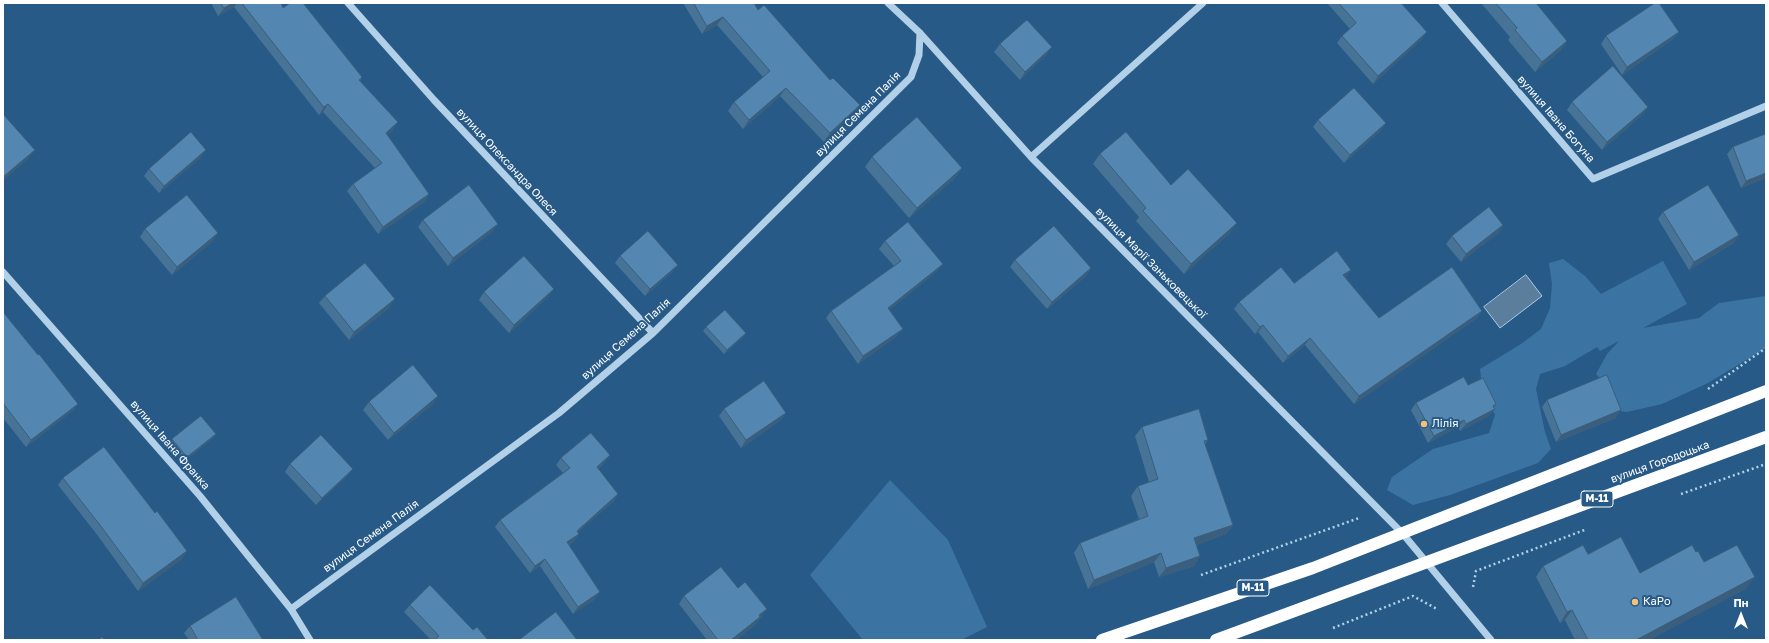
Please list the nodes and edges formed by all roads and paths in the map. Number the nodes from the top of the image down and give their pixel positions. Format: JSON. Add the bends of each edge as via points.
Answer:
{"nodes":[{"id":1,"x":348,"y":3,"type":"edge"},
{"id":2,"x":888,"y":3,"type":"edge"},
{"id":3,"x":1203,"y":3,"type":"edge"},
{"id":4,"x":1442,"y":3,"type":"edge"},
{"id":5,"x":920,"y":33,"type":"junction"},
{"id":6,"x":1766,"y":106,"type":"edge"},
{"id":7,"x":1031,"y":157,"type":"junction"},
{"id":8,"x":3,"y":272,"type":"edge"},
{"id":9,"x":653,"y":333,"type":"junction"},
{"id":10,"x":1766,"y":348,"type":"edge"},
{"id":11,"x":1707,"y":389,"type":"dead end"},
{"id":12,"x":1766,"y":391,"type":"edge"},
{"id":13,"x":1766,"y":436,"type":"edge"},
{"id":14,"x":1766,"y":464,"type":"edge"},
{"id":15,"x":1674,"y":497,"type":"dead end"},
{"id":16,"x":1380,"y":510,"type":"junction"},
{"id":17,"x":1594,"y":526,"type":"dead end"},
{"id":18,"x":1403,"y":534,"type":"junction"},
{"id":19,"x":1428,"y":562,"type":"junction"},
{"id":20,"x":1201,"y":575,"type":"dead end"},
{"id":21,"x":1472,"y":591,"type":"dead end"},
{"id":22,"x":291,"y":609,"type":"junction"},
{"id":23,"x":1437,"y":609,"type":"dead end"},
{"id":24,"x":1333,"y":628,"type":"dead end"},
{"id":25,"x":310,"y":640,"type":"edge"},
{"id":26,"x":1102,"y":640,"type":"edge"},
{"id":27,"x":1216,"y":640,"type":"edge"},
{"id":28,"x":1491,"y":640,"type":"edge"}],
"edges":[{"from":1,"to":9,"type":"street","name":"вулиця Олександра Олеся","via":[[439,106]]},
{"from":2,"to":5,"type":"street","name":"вулиця Марії Заньковецької"},
{"from":3,"to":7,"type":"street"},
{"from":4,"to":6,"type":"street","name":"вулиця Івана Богуна","via":[[1593,179]]},
{"from":5,"to":7,"type":"street","name":"вулиця Марії Заньковецької"},
{"from":5,"to":9,"type":"street","name":"вулиця Семена Палія","via":[[919,55],[911,76]]},
{"from":7,"to":16,"type":"street","name":"вулиця Марії Заньковецької"},
{"from":8,"to":22,"type":"street","name":"вулиця Івана Франка","via":[[200,496]]},
{"from":9,"to":22,"type":"street","name":"вулиця Семена Палія","via":[[559,412]]},
{"from":10,"to":11,"type":"path"},
{"from":12,"to":18,"type":"highway","number":"М-11"},
{"from":13,"to":19,"type":"highway","name":"вулиця Городоцька","number":"М-11"},
{"from":14,"to":15,"type":"path"},
{"from":16,"to":18,"type":"street","name":"вулиця Марії Заньковецької"},
{"from":16,"to":20,"type":"path"},
{"from":17,"to":21,"type":"path","via":[[1476,571]]},
{"from":18,"to":19,"type":"street","name":"вулиця Марії Заньковецької"},
{"from":18,"to":26,"type":"highway","number":"М-11","via":[[1313,568]]},
{"from":19,"to":27,"type":"highway","number":"М-11"},
{"from":19,"to":28,"type":"street","name":"вулиця Марії Заньковецької"},
{"from":22,"to":25,"type":"street","name":"вулиця Івана Франка"},
{"from":23,"to":24,"type":"path","via":[[1413,596]]}]}
